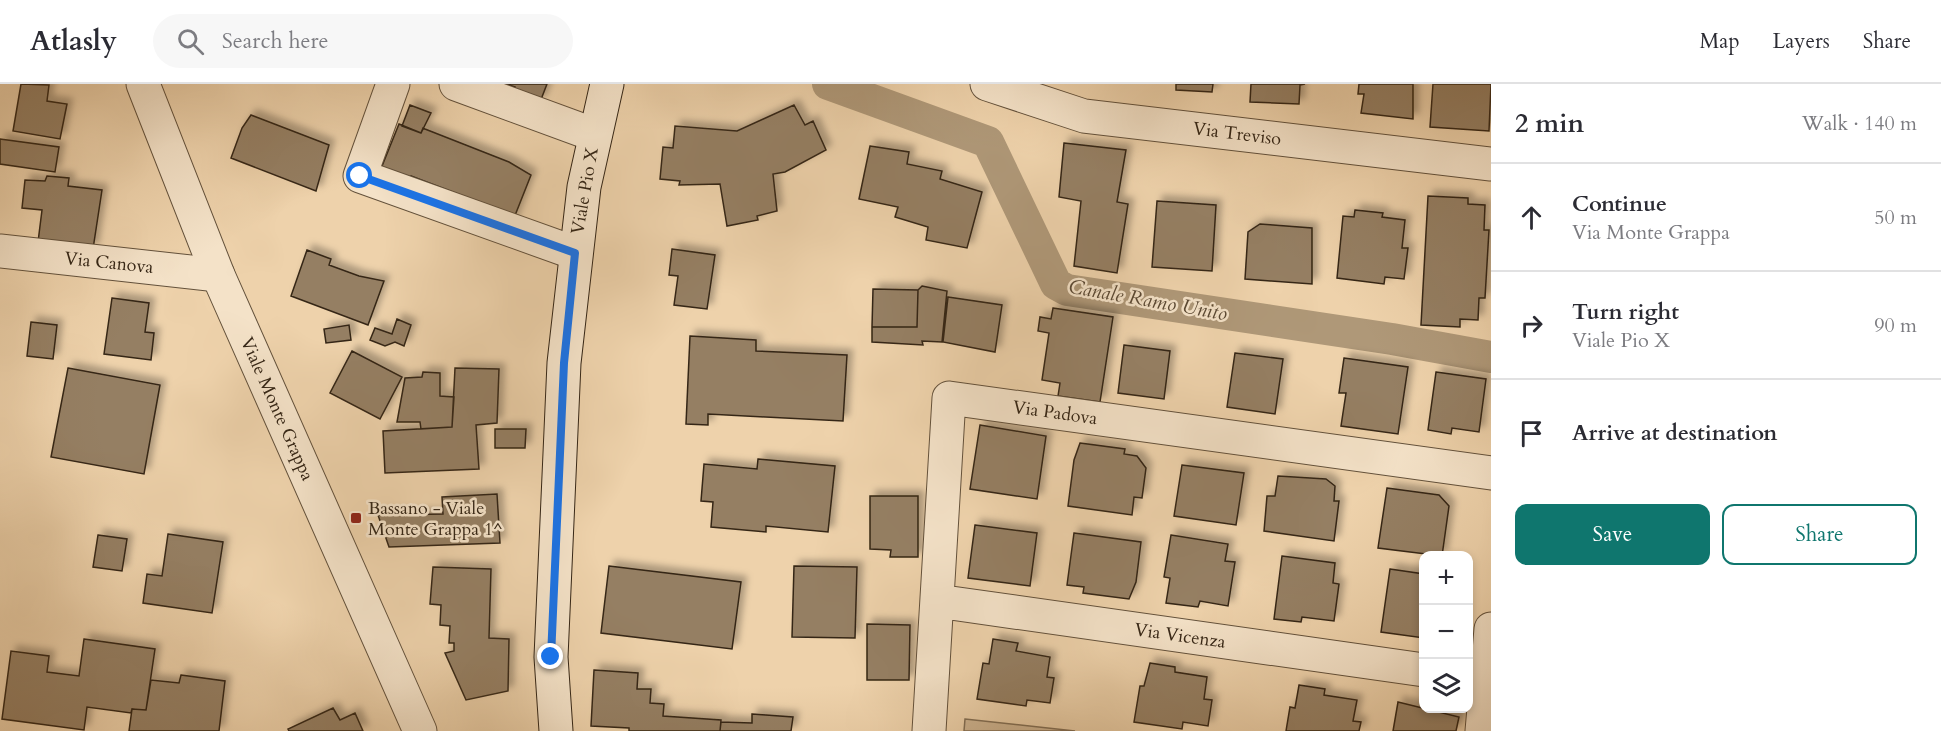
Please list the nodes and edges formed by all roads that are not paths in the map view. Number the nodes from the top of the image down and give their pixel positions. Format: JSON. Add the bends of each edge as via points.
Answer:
{"nodes":[{"id":1,"x":144,"y":84,"type":"edge"},
{"id":2,"x":393,"y":84,"type":"edge"},
{"id":3,"x":456,"y":84,"type":"edge"},
{"id":4,"x":606,"y":84,"type":"edge"},
{"id":5,"x":987,"y":84,"type":"edge"},
{"id":6,"x":595,"y":135,"type":"junction"},
{"id":7,"x":1491,"y":164,"type":"edge"},
{"id":8,"x":0,"y":251,"type":"edge"},
{"id":9,"x":575,"y":253,"type":"junction"},
{"id":10,"x":218,"y":275,"type":"junction"},
{"id":11,"x":1491,"y":473,"type":"edge"},
{"id":12,"x":937,"y":601,"type":"junction"},
{"id":13,"x":1491,"y":629,"type":"edge"},
{"id":14,"x":1419,"y":669,"type":"edge"},
{"id":15,"x":1482,"y":678,"type":"edge"},
{"id":16,"x":420,"y":731,"type":"edge"},
{"id":17,"x":556,"y":731,"type":"edge"},
{"id":18,"x":928,"y":731,"type":"edge"},
{"id":19,"x":1482,"y":731,"type":"edge"}],
"edges":[{"from":1,"to":10,"type":"street","name":"Viale Monte Grappa"},
{"from":2,"to":9,"type":"street","via":[[360,176]]},
{"from":3,"to":6,"type":"street"},
{"from":4,"to":6,"type":"street","name":"Viale Pio X"},
{"from":5,"to":7,"type":"street","name":"Via Treviso","via":[[1084,116]]},
{"from":6,"to":9,"type":"street","name":"Viale Pio X"},
{"from":8,"to":10,"type":"street","name":"Via Canova"},
{"from":9,"to":17,"type":"street","name":"Viale Pio X","via":[[564,363],[551,657]]},
{"from":10,"to":16,"type":"street","name":"Viale Monte Grappa"},
{"from":11,"to":12,"type":"street","name":"Via Padova","via":[[949,398]]},
{"from":12,"to":14,"type":"street","name":"Via Vicenza"},
{"from":12,"to":18,"type":"street","name":"Via Padova"},
{"from":13,"to":15,"type":"street"},
{"from":15,"to":19,"type":"street"}]}
